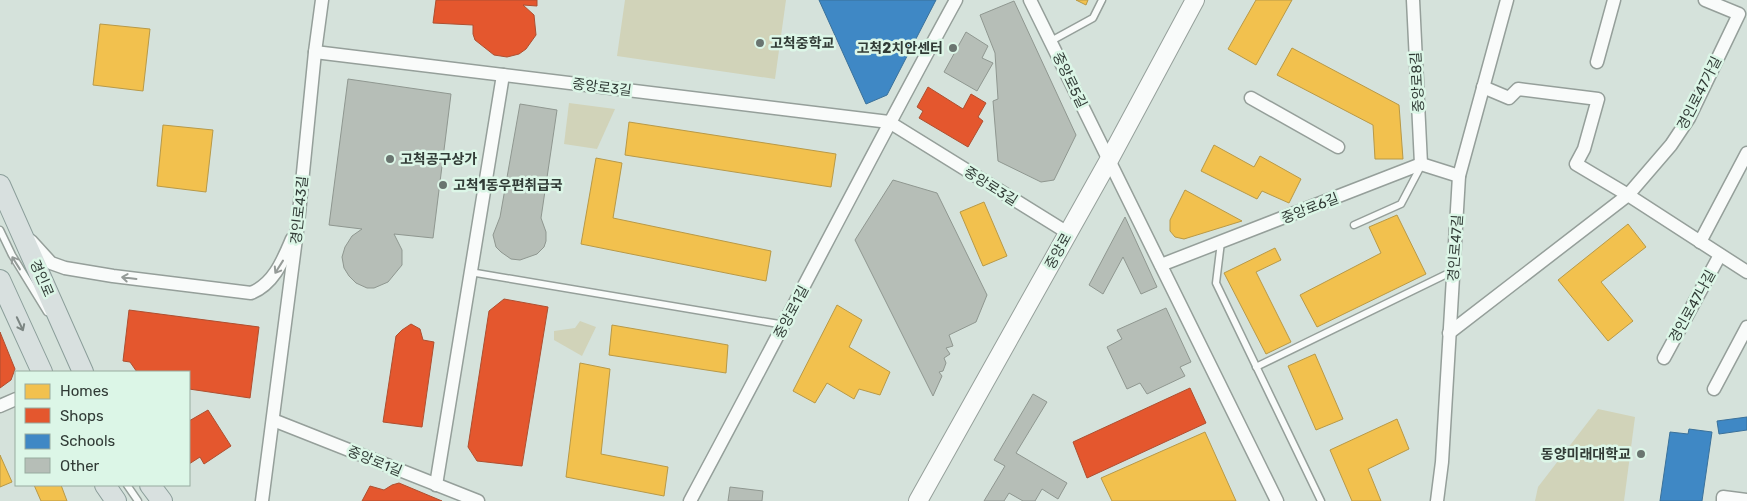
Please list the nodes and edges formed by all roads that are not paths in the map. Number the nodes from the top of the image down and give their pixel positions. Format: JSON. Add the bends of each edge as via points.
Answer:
{"nodes":[{"id":1,"x":322,"y":0,"type":"edge"},
{"id":2,"x":956,"y":0,"type":"edge"},
{"id":3,"x":1030,"y":0,"type":"edge"},
{"id":4,"x":1102,"y":0,"type":"edge"},
{"id":5,"x":1195,"y":0,"type":"edge"},
{"id":6,"x":1413,"y":0,"type":"edge"},
{"id":7,"x":1507,"y":0,"type":"edge"},
{"id":8,"x":1614,"y":0,"type":"edge"},
{"id":9,"x":1705,"y":0,"type":"edge"},
{"id":10,"x":1051,"y":41,"type":"junction"},
{"id":11,"x":315,"y":52,"type":"junction"},
{"id":12,"x":1597,"y":62,"type":"dead end"},
{"id":13,"x":503,"y":75,"type":"junction"},
{"id":14,"x":1483,"y":87,"type":"junction"},
{"id":15,"x":1251,"y":98,"type":"dead end"},
{"id":16,"x":890,"y":122,"type":"junction"},
{"id":17,"x":1338,"y":147,"type":"dead end"},
{"id":18,"x":1747,"y":153,"type":"edge"},
{"id":19,"x":1109,"y":160,"type":"junction"},
{"id":20,"x":1421,"y":164,"type":"junction"},
{"id":21,"x":1459,"y":176,"type":"junction"},
{"id":22,"x":0,"y":185,"type":"edge"},
{"id":23,"x":1628,"y":195,"type":"junction"},
{"id":24,"x":298,"y":222,"type":"junction"},
{"id":25,"x":1354,"y":225,"type":"dead end"},
{"id":26,"x":9,"y":227,"type":"edge"},
{"id":27,"x":1068,"y":233,"type":"junction"},
{"id":28,"x":1221,"y":242,"type":"junction"},
{"id":29,"x":1700,"y":242,"type":"junction"},
{"id":30,"x":1720,"y":255,"type":"junction"},
{"id":31,"x":1161,"y":265,"type":"junction"},
{"id":32,"x":1453,"y":271,"type":"junction"},
{"id":33,"x":470,"y":272,"type":"junction"},
{"id":34,"x":1747,"y":272,"type":"edge"},
{"id":35,"x":0,"y":280,"type":"edge"},
{"id":36,"x":785,"y":325,"type":"junction"},
{"id":37,"x":1747,"y":327,"type":"edge"},
{"id":38,"x":1449,"y":333,"type":"junction"},
{"id":39,"x":1664,"y":358,"type":"dead end"},
{"id":40,"x":1256,"y":367,"type":"junction"},
{"id":41,"x":81,"y":368,"type":"edge"},
{"id":42,"x":42,"y":371,"type":"edge"},
{"id":43,"x":1714,"y":389,"type":"dead end"},
{"id":44,"x":15,"y":399,"type":"edge"},
{"id":45,"x":0,"y":406,"type":"edge"},
{"id":46,"x":273,"y":420,"type":"junction"},
{"id":47,"x":436,"y":485,"type":"junction"},
{"id":48,"x":106,"y":486,"type":"edge"},
{"id":49,"x":128,"y":486,"type":"edge"},
{"id":50,"x":151,"y":486,"type":"edge"},
{"id":51,"x":1747,"y":500,"type":"edge"},
{"id":52,"x":116,"y":501,"type":"edge"},
{"id":53,"x":138,"y":501,"type":"edge"},
{"id":54,"x":162,"y":501,"type":"edge"},
{"id":55,"x":262,"y":501,"type":"edge"},
{"id":56,"x":478,"y":501,"type":"edge"},
{"id":57,"x":690,"y":501,"type":"edge"},
{"id":58,"x":918,"y":501,"type":"edge"},
{"id":59,"x":1277,"y":501,"type":"edge"},
{"id":60,"x":1321,"y":501,"type":"edge"},
{"id":61,"x":1437,"y":501,"type":"edge"},
{"id":62,"x":1723,"y":501,"type":"edge"}],
"edges":[{"from":1,"to":11,"type":"street","name":"경인로43길"},
{"from":2,"to":16,"type":"street"},
{"from":3,"to":10,"type":"street","name":"중앙로5길"},
{"from":4,"to":10,"type":"lane","via":[[1093,18]]},
{"from":5,"to":19,"type":"main road","name":"중앙로"},
{"from":6,"to":20,"type":"street","name":"중앙로8길"},
{"from":7,"to":14,"type":"street","name":"경인로47길"},
{"from":8,"to":12,"type":"street"},
{"from":9,"to":23,"type":"street","name":"경인로47가길","via":[[1739,14],[1689,118],[1671,146]]},
{"from":10,"to":19,"type":"street","name":"중앙로5길"},
{"from":11,"to":13,"type":"street","name":"중앙로3길"},
{"from":11,"to":24,"type":"street","name":"경인로43길"},
{"from":13,"to":16,"type":"street","name":"중앙로3길"},
{"from":13,"to":33,"type":"street"},
{"from":14,"to":21,"type":"street","name":"경인로47길"},
{"from":14,"to":23,"type":"street","via":[[1509,98],[1518,90],[1598,99],[1584,150],[1576,164]]},
{"from":15,"to":17,"type":"street"},
{"from":16,"to":27,"type":"street","name":"중앙로3길"},
{"from":16,"to":36,"type":"street","name":"중앙로1길"},
{"from":18,"to":29,"type":"street"},
{"from":19,"to":27,"type":"main road","name":"중앙로"},
{"from":19,"to":31,"type":"street"},
{"from":20,"to":21,"type":"street"},
{"from":20,"to":25,"type":"lane","via":[[1401,204]]},
{"from":20,"to":28,"type":"street","name":"중앙로6길"},
{"from":21,"to":32,"type":"street","name":"경인로47길"},
{"from":22,"to":26,"type":"main road","name":"경인로"},
{"from":23,"to":29,"type":"street","name":"경인로47나길"},
{"from":23,"to":38,"type":"street","name":"경인로47가길"},
{"from":24,"to":26,"type":"street","one_way":true,"via":[[281,265],[260,290],[251,293],[65,268],[51,263]]},
{"from":24,"to":46,"type":"street","name":"경인로43길"},
{"from":41,"to":26,"type":"main road","name":"경인로","one_way":true},
{"from":27,"to":58,"type":"main road","name":"중앙로"},
{"from":28,"to":31,"type":"street","name":"중앙로6길"},
{"from":28,"to":40,"type":"lane","via":[[1216,283]]},
{"from":29,"to":30,"type":"street","name":"경인로47나길"},
{"from":30,"to":34,"type":"street","name":"경인로47나길"},
{"from":30,"to":39,"type":"street","name":"경인로47나길"},
{"from":31,"to":59,"type":"street"},
{"from":32,"to":38,"type":"street","name":"경인로47길"},
{"from":32,"to":40,"type":"lane"},
{"from":33,"to":36,"type":"lane"},
{"from":33,"to":47,"type":"street"},
{"from":35,"to":42,"type":"main road","one_way":true},
{"from":36,"to":57,"type":"street","name":"중앙로1길"},
{"from":37,"to":43,"type":"street"},
{"from":38,"to":61,"type":"street","name":"경인로47길"},
{"from":40,"to":60,"type":"lane"},
{"from":44,"to":45,"type":"street"},
{"from":46,"to":47,"type":"street","name":"중앙로1길"},
{"from":46,"to":55,"type":"street","name":"경인로43길"},
{"from":47,"to":56,"type":"street","name":"중앙로1길"},
{"from":48,"to":52,"type":"main road"},
{"from":49,"to":53,"type":"lane"},
{"from":50,"to":54,"type":"main road"},
{"from":51,"to":62,"type":"street","via":[[1724,497]]}]}
